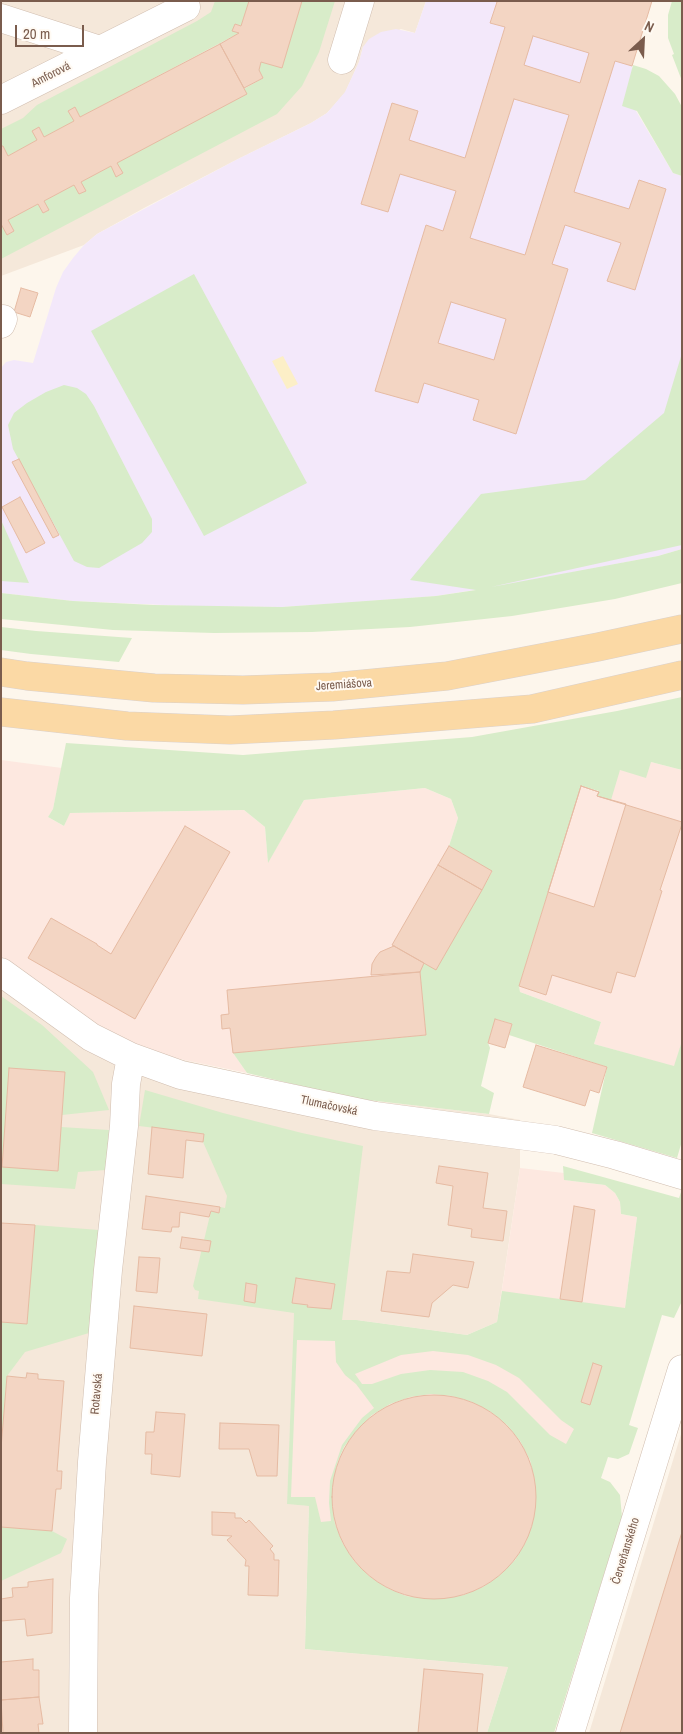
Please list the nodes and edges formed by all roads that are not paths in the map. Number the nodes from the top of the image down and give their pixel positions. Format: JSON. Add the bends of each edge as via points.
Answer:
{"nodes":[{"id":1,"x":360,"y":1,"type":"edge"},
{"id":2,"x":186,"y":7,"type":"dead end"},
{"id":3,"x":1,"y":18,"type":"edge"},
{"id":4,"x":100,"y":50,"type":"junction"},
{"id":5,"x":342,"y":60,"type":"dead end"},
{"id":6,"x":1,"y":100,"type":"edge"},
{"id":7,"x":682,"y":629,"type":"edge"},
{"id":8,"x":1,"y":672,"type":"edge"},
{"id":9,"x":682,"y":675,"type":"edge"},
{"id":10,"x":1,"y":712,"type":"edge"},
{"id":11,"x":1,"y":972,"type":"edge"},
{"id":12,"x":131,"y":1057,"type":"junction"},
{"id":13,"x":682,"y":1175,"type":"edge"},
{"id":14,"x":681,"y":1377,"type":"edge"},
{"id":15,"x":83,"y":1733,"type":"edge"},
{"id":16,"x":570,"y":1733,"type":"edge"}],
"edges":[{"from":1,"to":5,"type":"street"},
{"from":2,"to":4,"type":"street","name":"Amforová"},
{"from":3,"to":4,"type":"street"},
{"from":4,"to":6,"type":"street","name":"Amforová"},
{"from":7,"to":8,"type":"main road","name":"Jeremiášova","via":[[447,676],[332,687],[154,688]]},
{"from":9,"to":10,"type":"main road","via":[[532,709],[334,725],[230,730],[127,726]]},
{"from":11,"to":12,"type":"street","name":"Tlumačovská","via":[[91,1037]]},
{"from":12,"to":13,"type":"street","name":"Tlumačovská","via":[[181,1075],[375,1116],[556,1140]]},
{"from":12,"to":15,"type":"street","name":"Rotavská","via":[[92,1462],[84,1598]]},
{"from":14,"to":16,"type":"street","name":"Červeňanského"}]}
